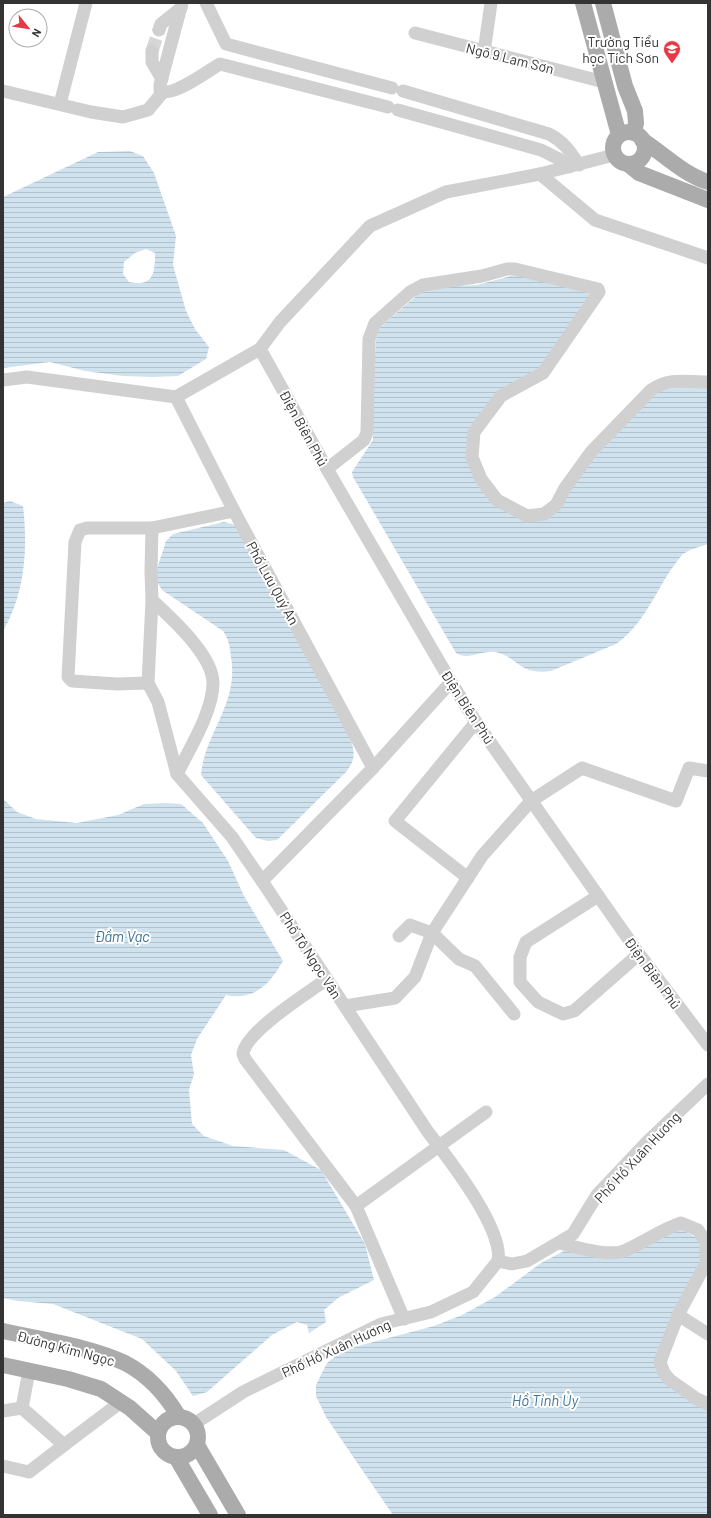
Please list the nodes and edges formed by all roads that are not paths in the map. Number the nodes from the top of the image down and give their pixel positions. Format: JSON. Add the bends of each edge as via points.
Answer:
{"nodes":[{"id":1,"x":86,"y":3,"type":"edge"},
{"id":2,"x":206,"y":3,"type":"edge"},
{"id":3,"x":491,"y":3,"type":"edge"},
{"id":4,"x":582,"y":3,"type":"edge"},
{"id":5,"x":602,"y":3,"type":"edge"},
{"id":6,"x":182,"y":6,"type":"edge"},
{"id":7,"x":159,"y":30,"type":"tunnel mouth"},
{"id":8,"x":415,"y":33,"type":"dead end"},
{"id":9,"x":152,"y":51,"type":"tunnel mouth"},
{"id":10,"x":484,"y":52,"type":"junction"},
{"id":11,"x":162,"y":79,"type":"junction"},
{"id":12,"x":604,"y":82,"type":"junction"},
{"id":13,"x":401,"y":90,"type":"junction"},
{"id":14,"x":3,"y":91,"type":"edge"},
{"id":15,"x":163,"y":92,"type":"junction"},
{"id":16,"x":60,"y":104,"type":"junction"},
{"id":17,"x":397,"y":110,"type":"junction"},
{"id":18,"x":632,"y":136,"type":"junction"},
{"id":19,"x":614,"y":155,"type":"junction"},
{"id":20,"x":628,"y":164,"type":"junction"},
{"id":21,"x":574,"y":166,"type":"junction"},
{"id":22,"x":540,"y":174,"type":"junction"},
{"id":23,"x":708,"y":182,"type":"edge"},
{"id":24,"x":708,"y":200,"type":"edge"},
{"id":25,"x":708,"y":258,"type":"edge"},
{"id":26,"x":260,"y":349,"type":"junction"},
{"id":27,"x":3,"y":380,"type":"edge"},
{"id":28,"x":708,"y":382,"type":"edge"},
{"id":29,"x":176,"y":397,"type":"junction"},
{"id":30,"x":327,"y":469,"type":"junction"},
{"id":31,"x":234,"y":511,"type":"junction"},
{"id":32,"x":152,"y":528,"type":"junction"},
{"id":33,"x":152,"y":600,"type":"junction"},
{"id":34,"x":451,"y":682,"type":"junction"},
{"id":35,"x":148,"y":683,"type":"junction"},
{"id":36,"x":476,"y":722,"type":"junction"},
{"id":37,"x":373,"y":768,"type":"junction"},
{"id":38,"x":708,"y":772,"type":"edge"},
{"id":39,"x":177,"y":774,"type":"junction"},
{"id":40,"x":531,"y":802,"type":"junction"},
{"id":41,"x":468,"y":878,"type":"junction"},
{"id":42,"x":262,"y":881,"type":"junction"},
{"id":43,"x":598,"y":896,"type":"junction"},
{"id":44,"x":432,"y":933,"type":"junction"},
{"id":45,"x":399,"y":936,"type":"dead end"},
{"id":46,"x":639,"y":954,"type":"junction"},
{"id":47,"x":327,"y":979,"type":"junction"},
{"id":48,"x":345,"y":1006,"type":"junction"},
{"id":49,"x":514,"y":1014,"type":"dead end"},
{"id":50,"x":708,"y":1045,"type":"edge"},
{"id":51,"x":708,"y":1084,"type":"edge"},
{"id":52,"x":486,"y":1112,"type":"dead end"},
{"id":53,"x":439,"y":1146,"type":"junction"},
{"id":54,"x":356,"y":1206,"type":"junction"},
{"id":55,"x":559,"y":1243,"type":"junction"},
{"id":56,"x":498,"y":1262,"type":"junction"},
{"id":57,"x":678,"y":1315,"type":"junction"},
{"id":58,"x":404,"y":1319,"type":"junction"},
{"id":59,"x":3,"y":1331,"type":"edge"},
{"id":60,"x":708,"y":1334,"type":"edge"},
{"id":61,"x":3,"y":1365,"type":"edge"},
{"id":62,"x":30,"y":1371,"type":"junction"},
{"id":63,"x":121,"y":1402,"type":"junction"},
{"id":64,"x":708,"y":1404,"type":"edge"},
{"id":65,"x":22,"y":1408,"type":"junction"},
{"id":66,"x":3,"y":1411,"type":"edge"},
{"id":67,"x":179,"y":1417,"type":"junction"},
{"id":68,"x":194,"y":1424,"type":"junction"},
{"id":69,"x":158,"y":1433,"type":"junction"},
{"id":70,"x":64,"y":1445,"type":"junction"},
{"id":71,"x":197,"y":1445,"type":"junction"},
{"id":72,"x":176,"y":1457,"type":"junction"},
{"id":73,"x":3,"y":1466,"type":"edge"},
{"id":74,"x":210,"y":1515,"type":"edge"},
{"id":75,"x":238,"y":1515,"type":"edge"}],
"edges":[{"from":1,"to":16,"type":"street"},
{"from":2,"to":13,"type":"street","via":[[226,44]]},
{"from":3,"to":10,"type":"street"},
{"from":4,"to":12,"type":"main road"},
{"from":5,"to":18,"type":"main road","via":[[625,86],[635,111],[636,124]]},
{"from":6,"to":7,"type":"street","via":[[161,24]]},
{"from":6,"to":11,"type":"street"},
{"from":8,"to":10,"type":"street","name":"Ngõ 9 Lam Sơn"},
{"from":9,"to":11,"type":"street","via":[[152,62]]},
{"from":10,"to":12,"type":"street","name":"Ngõ 9 Lam Sơn"},
{"from":11,"to":15,"type":"street","via":[[160,90]]},
{"from":12,"to":18,"type":"main road"},
{"from":13,"to":17,"type":"street"},
{"from":13,"to":21,"type":"street","via":[[549,134],[567,146]]},
{"from":14,"to":16,"type":"street"},
{"from":15,"to":16,"type":"street","via":[[148,110],[124,117]]},
{"from":15,"to":17,"type":"street","via":[[180,88],[220,64]]},
{"from":17,"to":21,"type":"street","via":[[542,150]]},
{"from":18,"to":19,"type":"main road","via":[[614,144]]},
{"from":18,"to":20,"type":"main road","via":[[644,146],[642,156]]},
{"from":18,"to":23,"type":"main road","via":[[676,166]]},
{"from":19,"to":20,"type":"main road"},
{"from":19,"to":21,"type":"street"},
{"from":20,"to":24,"type":"main road","via":[[639,173]]},
{"from":21,"to":22,"type":"street"},
{"from":22,"to":25,"type":"street","via":[[595,220]]},
{"from":22,"to":26,"type":"street","via":[[446,192],[370,226],[280,322]]},
{"from":26,"to":29,"type":"street"},
{"from":26,"to":30,"type":"street","name":"Điện Biên Phủ"},
{"from":27,"to":29,"type":"street","via":[[27,377]]},
{"from":28,"to":30,"type":"street","via":[[673,380],[661,383],[651,390],[590,452],[556,505],[544,514],[527,516],[497,500],[481,479],[472,456],[474,432],[501,396],[544,373],[598,296],[598,289],[515,269],[423,285],[410,292],[374,323],[370,339],[367,432],[364,440]]},
{"from":29,"to":31,"type":"street","name":"Phố Lưu Quý An"},
{"from":30,"to":34,"type":"street","name":"Điện Biên Phủ"},
{"from":31,"to":32,"type":"street"},
{"from":31,"to":37,"type":"street","name":"Phố Lưu Quý An"},
{"from":32,"to":33,"type":"street"},
{"from":32,"to":35,"type":"street","via":[[80,530],[76,542],[68,670],[68,677],[72,681]]},
{"from":33,"to":35,"type":"street"},
{"from":33,"to":39,"type":"street","via":[[184,630],[209,667],[213,682],[209,708]]},
{"from":34,"to":36,"type":"street","name":"Điện Biên Phủ"},
{"from":34,"to":37,"type":"street"},
{"from":35,"to":39,"type":"street","via":[[158,702]]},
{"from":36,"to":40,"type":"street","name":"Điện Biên Phủ"},
{"from":36,"to":41,"type":"street","via":[[395,821]]},
{"from":37,"to":42,"type":"street"},
{"from":38,"to":40,"type":"street","via":[[689,768],[676,801],[582,768]]},
{"from":39,"to":42,"type":"street","name":"Phố Tô Ngọc Vân","via":[[232,837]]},
{"from":40,"to":41,"type":"street","via":[[482,856]]},
{"from":40,"to":43,"type":"street","name":"Điện Biên Phủ"},
{"from":41,"to":44,"type":"street"},
{"from":42,"to":47,"type":"street","name":"Phố Tô Ngọc Vân"},
{"from":43,"to":46,"type":"street","name":"Điện Biên Phủ"},
{"from":43,"to":46,"type":"street","via":[[526,942],[520,957],[520,982],[538,1002],[564,1014],[574,1011]]},
{"from":44,"to":45,"type":"street","via":[[410,926]]},
{"from":44,"to":48,"type":"street","via":[[415,977],[395,998]]},
{"from":44,"to":49,"type":"street","via":[[459,959],[475,966]]},
{"from":46,"to":50,"type":"street","name":"Điện Biên Phủ"},
{"from":47,"to":48,"type":"street","name":"Phố Tô Ngọc Vân"},
{"from":47,"to":54,"type":"street","via":[[263,1026],[247,1041],[242,1054]]},
{"from":48,"to":53,"type":"street","name":"Phố Tô Ngọc Vân"},
{"from":51,"to":55,"type":"street","name":"Phố Hồ Xuân Hương","via":[[647,1142],[597,1196],[573,1234]]},
{"from":52,"to":53,"type":"street"},
{"from":53,"to":54,"type":"street"},
{"from":53,"to":56,"type":"street","name":"Phố Tô Ngọc Vân","via":[[455,1167],[493,1230],[499,1254]]},
{"from":54,"to":58,"type":"street"},
{"from":55,"to":56,"type":"street","name":"Phố Hồ Xuân Hương","via":[[527,1261],[512,1264]]},
{"from":55,"to":57,"type":"street","via":[[590,1250],[625,1251],[663,1229],[681,1223],[698,1230],[706,1242],[706,1263]]},
{"from":56,"to":58,"type":"street","name":"Phố Hồ Xuân Hương","via":[[473,1292],[431,1312]]},
{"from":57,"to":60,"type":"street"},
{"from":57,"to":64,"type":"street","via":[[664,1348],[660,1362],[662,1368],[670,1380]]},
{"from":58,"to":68,"type":"street","name":"Phố Hồ Xuân Hương","via":[[381,1324],[243,1392]]},
{"from":59,"to":67,"type":"main road","name":"Đường Kim Ngọc","via":[[96,1352],[126,1364],[156,1386]]},
{"from":61,"to":62,"type":"main road"},
{"from":62,"to":63,"type":"main road","via":[[101,1390]]},
{"from":62,"to":65,"type":"street"},
{"from":63,"to":69,"type":"main road"},
{"from":63,"to":70,"type":"street"},
{"from":65,"to":66,"type":"street"},
{"from":65,"to":70,"type":"street"},
{"from":67,"to":68,"type":"main road"},
{"from":67,"to":69,"type":"main road","via":[[167,1420]]},
{"from":68,"to":71,"type":"main road","via":[[198,1434]]},
{"from":69,"to":72,"type":"main road","via":[[161,1448],[167,1454]]},
{"from":70,"to":73,"type":"street","via":[[29,1472]]},
{"from":71,"to":72,"type":"main road","via":[[188,1455]]},
{"from":71,"to":75,"type":"main road"},
{"from":72,"to":74,"type":"main road"}]}
